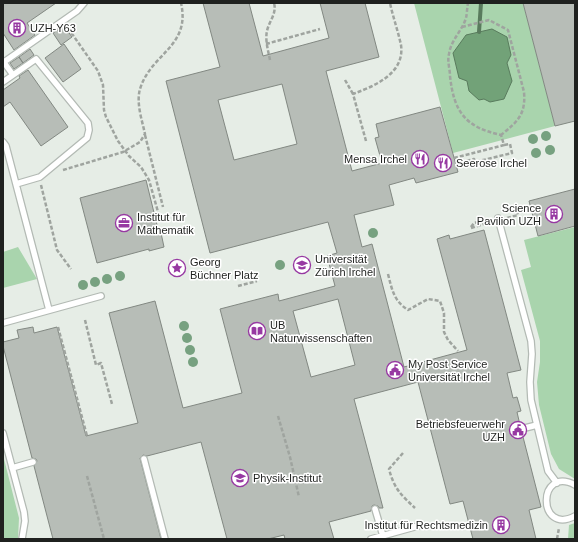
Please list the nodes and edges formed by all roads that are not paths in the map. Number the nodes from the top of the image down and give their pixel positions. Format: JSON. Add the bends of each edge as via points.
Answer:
{"nodes":[{"id":1,"x":84,"y":3,"type":"edge"},
{"id":2,"x":3,"y":62,"type":"edge"},
{"id":3,"x":13,"y":75,"type":"junction"},
{"id":4,"x":3,"y":82,"type":"edge"},
{"id":5,"x":3,"y":142,"type":"edge"},
{"id":6,"x":16,"y":184,"type":"junction"},
{"id":7,"x":498,"y":218,"type":"dead end"},
{"id":8,"x":101,"y":296,"type":"dead end"},
{"id":9,"x":49,"y":310,"type":"junction"},
{"id":10,"x":3,"y":323,"type":"edge"},
{"id":11,"x":537,"y":425,"type":"junction"},
{"id":12,"x":521,"y":429,"type":"dead end"},
{"id":13,"x":3,"y":433,"type":"edge"},
{"id":14,"x":144,"y":460,"type":"dead end"},
{"id":15,"x":34,"y":462,"type":"dead end"},
{"id":16,"x":12,"y":468,"type":"junction"},
{"id":17,"x":558,"y":483,"type":"junction"},
{"id":18,"x":575,"y":485,"type":"edge"},
{"id":19,"x":375,"y":510,"type":"dead end"},
{"id":20,"x":575,"y":516,"type":"edge"},
{"id":21,"x":418,"y":526,"type":"dead end"},
{"id":22,"x":383,"y":536,"type":"junction"},
{"id":23,"x":22,"y":539,"type":"edge"},
{"id":24,"x":165,"y":539,"type":"edge"},
{"id":25,"x":371,"y":539,"type":"edge"}],
"edges":[{"from":1,"to":2,"type":"lane","via":[[77,11]]},
{"from":2,"to":3,"type":"lane"},
{"from":3,"to":4,"type":"lane"},
{"from":3,"to":6,"type":"lane","via":[[36,59],[88,123],[89,130],[87,138],[40,177]]},
{"from":5,"to":6,"type":"lane"},
{"from":6,"to":9,"type":"lane"},
{"from":7,"to":11,"type":"lane","via":[[530,341],[531,400]]},
{"from":8,"to":9,"type":"lane"},
{"from":9,"to":10,"type":"lane"},
{"from":11,"to":12,"type":"lane"},
{"from":11,"to":17,"type":"lane","via":[[548,472]]},
{"from":13,"to":16,"type":"lane"},
{"from":14,"to":24,"type":"lane"},
{"from":15,"to":16,"type":"lane"},
{"from":16,"to":23,"type":"lane","via":[[24,512]]},
{"from":17,"to":18,"type":"lane"},
{"from":17,"to":20,"type":"lane","via":[[548,491],[548,510],[557,518]]},
{"from":19,"to":22,"type":"lane"},
{"from":21,"to":22,"type":"lane"},
{"from":22,"to":25,"type":"lane"}]}
